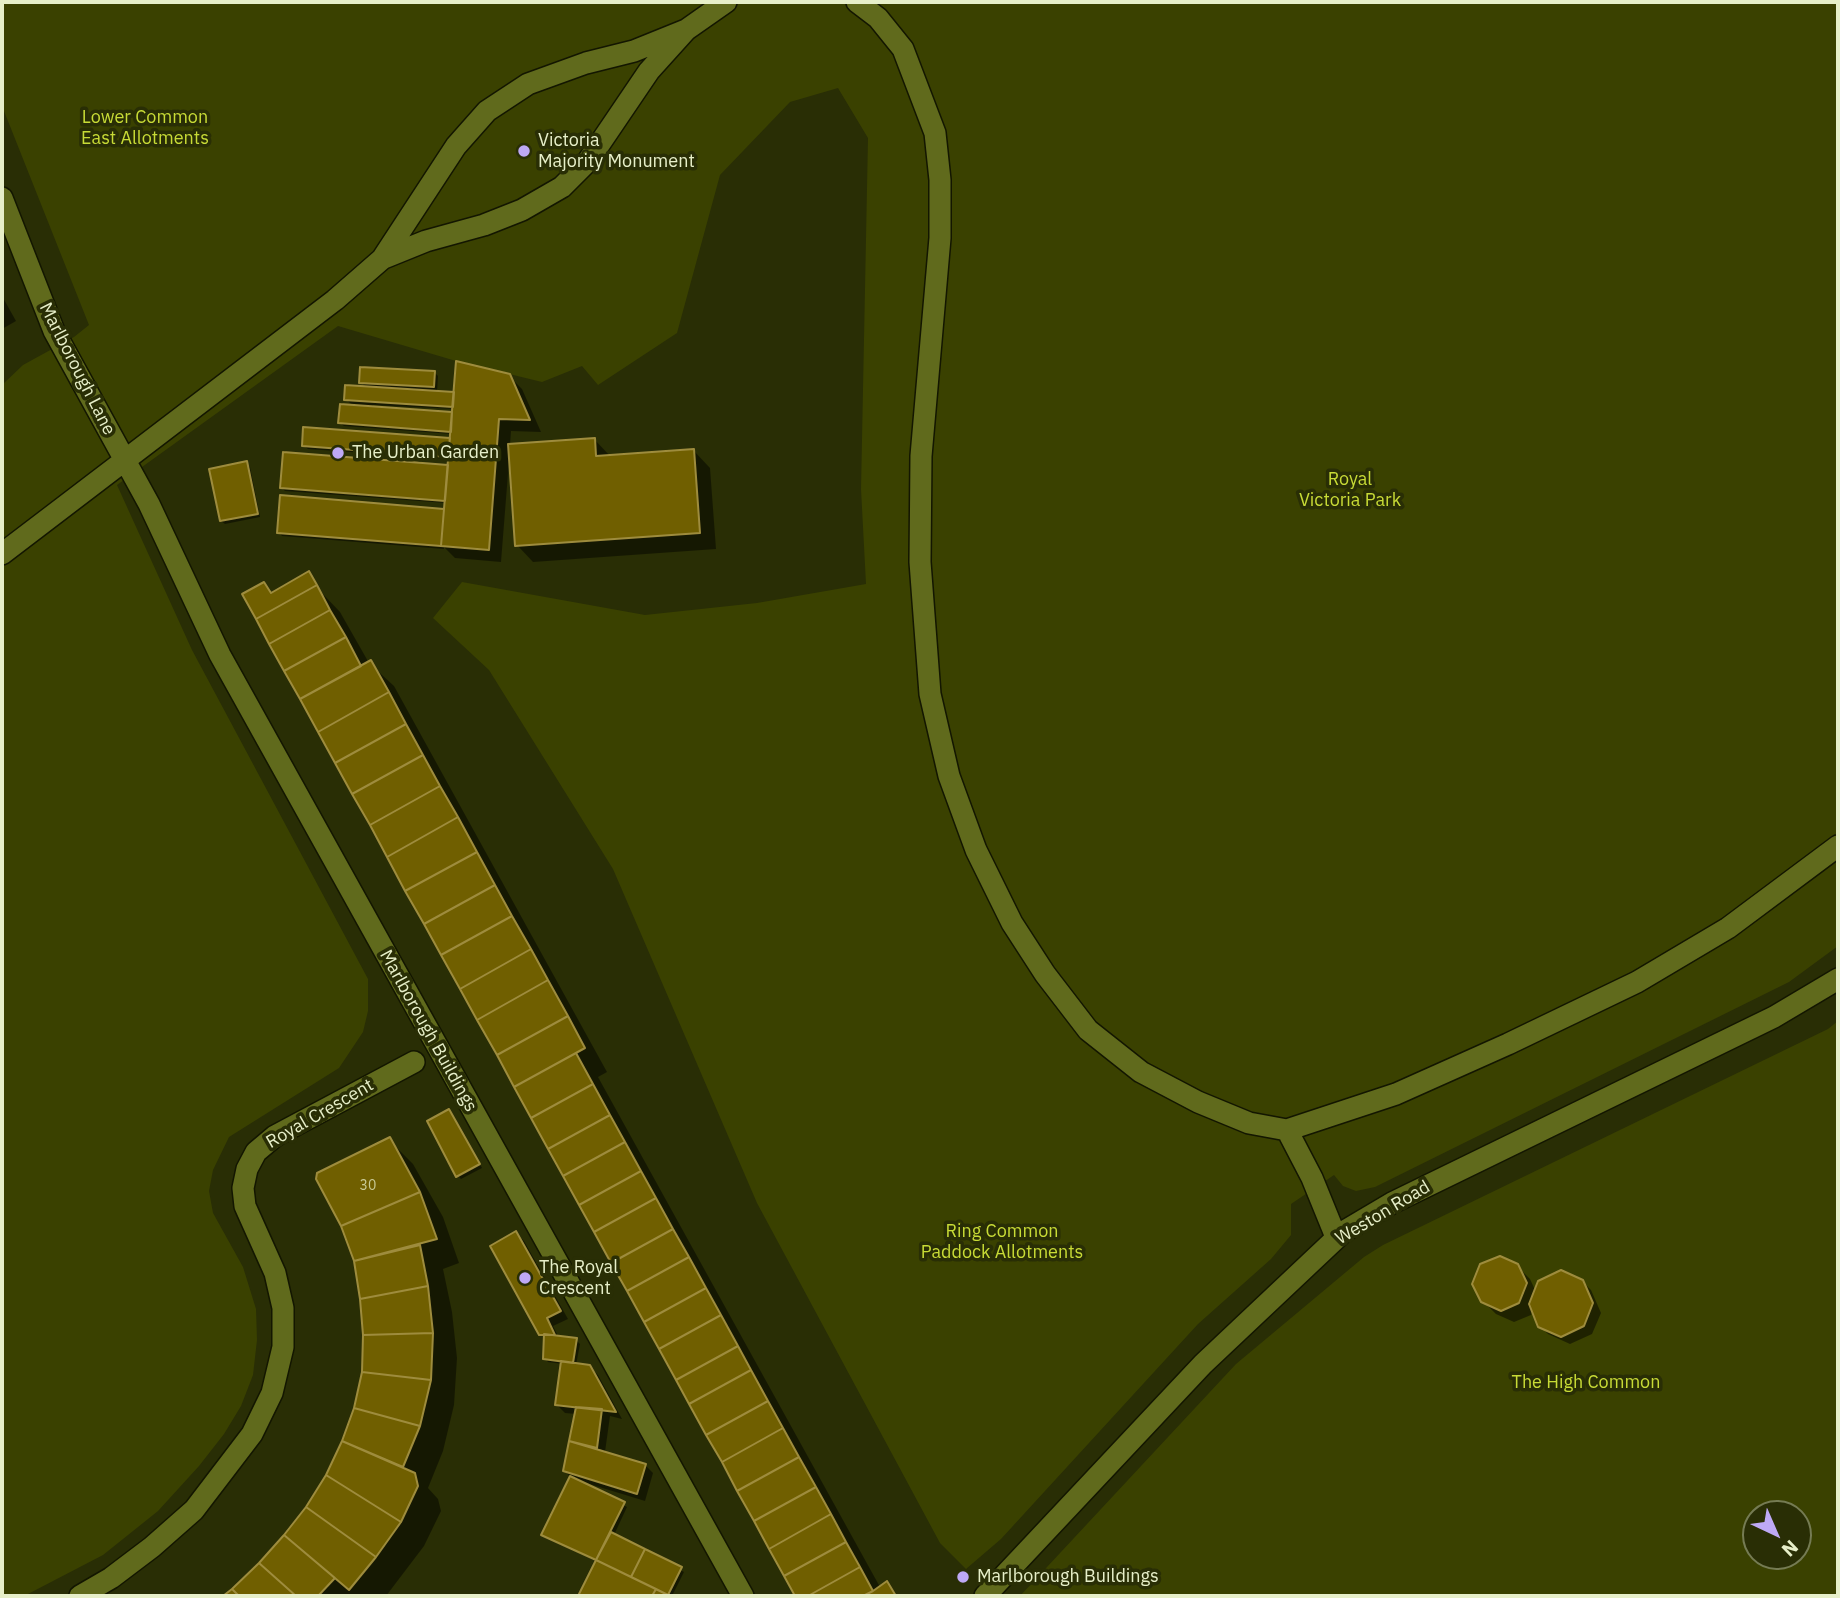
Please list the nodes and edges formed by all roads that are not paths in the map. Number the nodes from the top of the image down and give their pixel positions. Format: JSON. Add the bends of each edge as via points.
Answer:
{"nodes":[{"id":1,"x":726,"y":2,"type":"edge"},
{"id":2,"x":857,"y":2,"type":"edge"},
{"id":3,"x":876,"y":10,"type":"edge"},
{"id":4,"x":686,"y":30,"type":"junction"},
{"id":5,"x":2,"y":198,"type":"edge"},
{"id":6,"x":382,"y":259,"type":"junction"},
{"id":7,"x":125,"y":460,"type":"junction"},
{"id":8,"x":2,"y":554,"type":"edge"},
{"id":9,"x":1838,"y":846,"type":"edge"},
{"id":10,"x":1838,"y":979,"type":"edge"},
{"id":11,"x":414,"y":1062,"type":"dead end"},
{"id":12,"x":1287,"y":1130,"type":"junction"},
{"id":13,"x":1336,"y":1237,"type":"junction"},
{"id":14,"x":80,"y":1596,"type":"edge"},
{"id":15,"x":743,"y":1596,"type":"edge"},
{"id":16,"x":985,"y":1596,"type":"edge"}],
"edges":[{"from":1,"to":4,"type":"street"},
{"from":2,"to":3,"type":"street"},
{"from":3,"to":12,"type":"street","via":[[903,49],[935,132],[940,238],[921,456],[920,562],[930,694],[949,776],[976,850],[1012,923],[1088,1030],[1141,1072],[1198,1102],[1249,1123]]},
{"from":4,"to":6,"type":"street","via":[[649,71],[588,161],[562,187],[522,210]]},
{"from":4,"to":6,"type":"street","via":[[528,84],[487,111],[456,146]]},
{"from":5,"to":7,"type":"street","name":"Marlborough Lane","via":[[54,331]]},
{"from":6,"to":7,"type":"street"},
{"from":7,"to":8,"type":"street"},
{"from":7,"to":15,"type":"street","name":"Marlborough Buildings","via":[[220,655]]},
{"from":9,"to":12,"type":"street","via":[[1728,928],[1637,982],[1396,1094]]},
{"from":10,"to":13,"type":"street","name":"Weston Road","via":[[1774,1017],[1392,1203]]},
{"from":11,"to":14,"type":"street","name":"Royal Crescent","via":[[275,1136],[256,1152],[243,1188],[245,1206],[275,1273],[283,1308],[283,1347],[272,1392],[252,1434],[194,1510],[111,1578]]},
{"from":12,"to":13,"type":"street"},
{"from":13,"to":16,"type":"street","name":"Weston Road","via":[[1203,1364]]}]}
